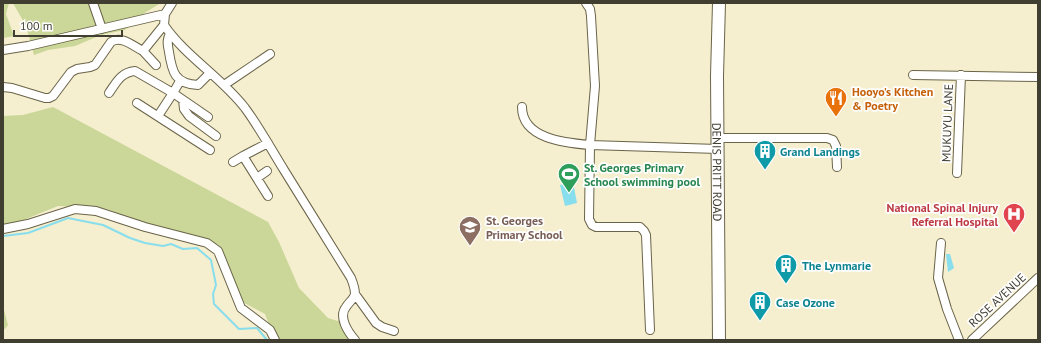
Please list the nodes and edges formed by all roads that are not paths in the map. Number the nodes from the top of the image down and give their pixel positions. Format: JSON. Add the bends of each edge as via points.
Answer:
{"nodes":[{"id":1,"x":93,"y":3,"type":"edge"},
{"id":2,"x":172,"y":3,"type":"edge"},
{"id":3,"x":586,"y":3,"type":"edge"},
{"id":4,"x":718,"y":3,"type":"edge"},
{"id":5,"x":165,"y":14,"type":"junction"},
{"id":6,"x":164,"y":25,"type":"junction"},
{"id":7,"x":102,"y":29,"type":"junction"},
{"id":8,"x":170,"y":34,"type":"junction"},
{"id":9,"x":3,"y":50,"type":"edge"},
{"id":10,"x":143,"y":51,"type":"junction"},
{"id":11,"x":270,"y":54,"type":"dead end"},
{"id":12,"x":156,"y":65,"type":"dead end"},
{"id":13,"x":210,"y":73,"type":"junction"},
{"id":14,"x":913,"y":75,"type":"dead end"},
{"id":15,"x":960,"y":75,"type":"junction"},
{"id":16,"x":1038,"y":77,"type":"edge"},
{"id":17,"x":180,"y":81,"type":"junction"},
{"id":18,"x":224,"y":85,"type":"junction"},
{"id":19,"x":3,"y":87,"type":"edge"},
{"id":20,"x":109,"y":93,"type":"dead end"},
{"id":21,"x":173,"y":93,"type":"junction"},
{"id":22,"x":183,"y":100,"type":"junction"},
{"id":23,"x":137,"y":103,"type":"dead end"},
{"id":24,"x":522,"y":107,"type":"dead end"},
{"id":25,"x":158,"y":116,"type":"junction"},
{"id":26,"x":208,"y":117,"type":"dead end"},
{"id":27,"x":216,"y":136,"type":"dead end"},
{"id":28,"x":268,"y":143,"type":"junction"},
{"id":29,"x":718,"y":144,"type":"junction"},
{"id":30,"x":590,"y":145,"type":"junction"},
{"id":31,"x":210,"y":150,"type":"dead end"},
{"id":32,"x":243,"y":156,"type":"junction"},
{"id":33,"x":233,"y":162,"type":"dead end"},
{"id":34,"x":837,"y":167,"type":"dead end"},
{"id":35,"x":267,"y":171,"type":"dead end"},
{"id":36,"x":957,"y":172,"type":"dead end"},
{"id":37,"x":257,"y":178,"type":"junction"},
{"id":38,"x":268,"y":196,"type":"dead end"},
{"id":39,"x":3,"y":229,"type":"edge"},
{"id":40,"x":941,"y":242,"type":"dead end"},
{"id":41,"x":1038,"y":278,"type":"edge"},
{"id":42,"x":355,"y":294,"type":"junction"},
{"id":43,"x":650,"y":330,"type":"dead end"},
{"id":44,"x":394,"y":331,"type":"dead end"},
{"id":45,"x":275,"y":340,"type":"edge"},
{"id":46,"x":355,"y":340,"type":"edge"},
{"id":47,"x":719,"y":340,"type":"edge"},
{"id":48,"x":959,"y":340,"type":"edge"},
{"id":49,"x":972,"y":340,"type":"edge"}],
"edges":[{"from":1,"to":7,"type":"street"},
{"from":2,"to":5,"type":"street"},
{"from":3,"to":30,"type":"street","via":[[591,16],[595,86]]},
{"from":4,"to":29,"type":"main road","name":"DENIS PRITT ROAD"},
{"from":5,"to":6,"type":"street"},
{"from":5,"to":7,"type":"street"},
{"from":6,"to":8,"type":"street"},
{"from":6,"to":10,"type":"street"},
{"from":7,"to":9,"type":"street"},
{"from":8,"to":13,"type":"street"},
{"from":8,"to":17,"type":"street","via":[[168,40],[171,67]]},
{"from":10,"to":12,"type":"street"},
{"from":10,"to":19,"type":"street","via":[[120,39],[114,40],[95,64],[71,72],[53,96],[48,98]]},
{"from":11,"to":18,"type":"street"},
{"from":13,"to":17,"type":"street","via":[[198,85]]},
{"from":13,"to":18,"type":"street"},
{"from":14,"to":15,"type":"street","name":"MUKUYU LANE"},
{"from":15,"to":16,"type":"street","name":"MUKUYU LANE"},
{"from":15,"to":36,"type":"street","name":"MUKUYU LANE"},
{"from":17,"to":21,"type":"street"},
{"from":18,"to":28,"type":"street","via":[[244,108]]},
{"from":20,"to":21,"type":"street","via":[[120,76],[129,71],[135,71]]},
{"from":21,"to":22,"type":"street"},
{"from":21,"to":25,"type":"street"},
{"from":22,"to":26,"type":"street"},
{"from":22,"to":27,"type":"street","via":[[184,109],[189,116]]},
{"from":23,"to":25,"type":"street"},
{"from":24,"to":30,"type":"street","via":[[524,122],[542,135],[559,142]]},
{"from":25,"to":31,"type":"street"},
{"from":28,"to":32,"type":"street"},
{"from":28,"to":42,"type":"street","via":[[351,278]]},
{"from":29,"to":30,"type":"street"},
{"from":29,"to":34,"type":"street","via":[[827,138],[833,140],[836,146]]},
{"from":29,"to":47,"type":"main road","name":"DENIS PRITT ROAD"},
{"from":30,"to":43,"type":"street","via":[[589,219],[592,225],[640,227],[646,235]]},
{"from":32,"to":33,"type":"street"},
{"from":32,"to":37,"type":"street"},
{"from":35,"to":37,"type":"street"},
{"from":37,"to":38,"type":"street"},
{"from":39,"to":45,"type":"street","via":[[75,209],[96,211],[207,243],[218,251],[241,308],[270,330]]},
{"from":40,"to":48,"type":"street","via":[[938,278]]},
{"from":41,"to":49,"type":"street","name":"ROSE AVENUE"},
{"from":42,"to":44,"type":"street","via":[[376,323]]},
{"from":42,"to":46,"type":"street","via":[[345,308],[344,323]]}]}
